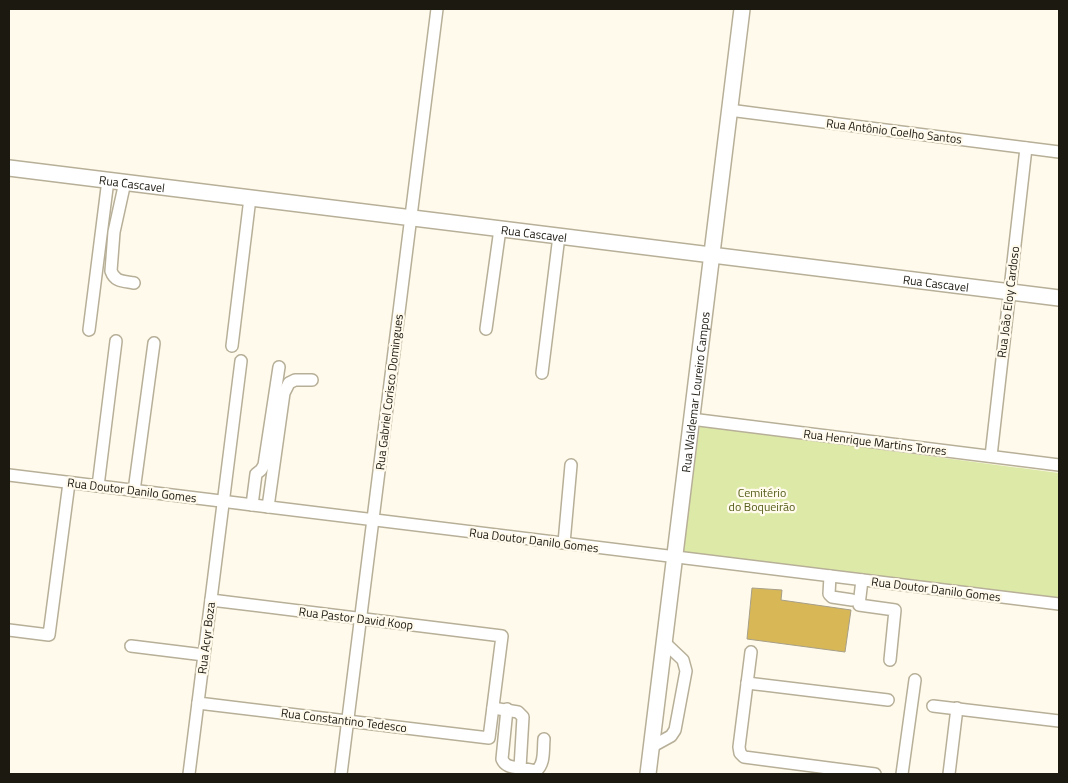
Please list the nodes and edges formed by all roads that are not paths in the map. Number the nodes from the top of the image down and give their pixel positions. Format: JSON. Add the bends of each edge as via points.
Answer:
{"nodes":[{"id":1,"x":437,"y":9,"type":"edge"},
{"id":2,"x":742,"y":9,"type":"edge"},
{"id":3,"x":729,"y":110,"type":"junction"},
{"id":4,"x":1026,"y":148,"type":"junction"},
{"id":5,"x":1059,"y":152,"type":"edge"},
{"id":6,"x":9,"y":168,"type":"edge"},
{"id":7,"x":108,"y":180,"type":"junction"},
{"id":8,"x":125,"y":182,"type":"junction"},
{"id":9,"x":250,"y":198,"type":"junction"},
{"id":10,"x":411,"y":218,"type":"junction"},
{"id":11,"x":500,"y":229,"type":"junction"},
{"id":12,"x":560,"y":236,"type":"junction"},
{"id":13,"x":711,"y":255,"type":"junction"},
{"id":14,"x":134,"y":283,"type":"dead end"},
{"id":15,"x":1010,"y":292,"type":"junction"},
{"id":16,"x":1059,"y":298,"type":"edge"},
{"id":17,"x":486,"y":329,"type":"dead end"},
{"id":18,"x":89,"y":330,"type":"dead end"},
{"id":19,"x":116,"y":341,"type":"dead end"},
{"id":20,"x":154,"y":343,"type":"dead end"},
{"id":21,"x":232,"y":346,"type":"dead end"},
{"id":22,"x":242,"y":361,"type":"dead end"},
{"id":23,"x":279,"y":367,"type":"dead end"},
{"id":24,"x":542,"y":373,"type":"dead end"},
{"id":25,"x":312,"y":380,"type":"dead end"},
{"id":26,"x":691,"y":418,"type":"junction"},
{"id":27,"x":991,"y":456,"type":"junction"},
{"id":28,"x":1059,"y":465,"type":"edge"},
{"id":29,"x":571,"y":466,"type":"dead end"},
{"id":30,"x":9,"y":475,"type":"edge"},
{"id":31,"x":69,"y":483,"type":"junction"},
{"id":32,"x":98,"y":486,"type":"junction"},
{"id":33,"x":134,"y":491,"type":"junction"},
{"id":34,"x":224,"y":502,"type":"junction"},
{"id":35,"x":252,"y":505,"type":"junction"},
{"id":36,"x":268,"y":507,"type":"junction"},
{"id":37,"x":373,"y":520,"type":"junction"},
{"id":38,"x":564,"y":543,"type":"junction"},
{"id":39,"x":674,"y":557,"type":"junction"},
{"id":40,"x":830,"y":576,"type":"junction"},
{"id":41,"x":862,"y":580,"type":"junction"},
{"id":42,"x":211,"y":600,"type":"junction"},
{"id":43,"x":852,"y":600,"type":"dead end"},
{"id":44,"x":1059,"y":604,"type":"edge"},
{"id":45,"x":361,"y":619,"type":"junction"},
{"id":46,"x":9,"y":630,"type":"edge"},
{"id":47,"x":664,"y":642,"type":"junction"},
{"id":48,"x":131,"y":646,"type":"dead end"},
{"id":49,"x":751,"y":652,"type":"dead end"},
{"id":50,"x":204,"y":656,"type":"junction"},
{"id":51,"x":890,"y":660,"type":"dead end"},
{"id":52,"x":915,"y":680,"type":"dead end"},
{"id":53,"x":747,"y":683,"type":"junction"},
{"id":54,"x":888,"y":700,"type":"dead end"},
{"id":55,"x":198,"y":703,"type":"junction"},
{"id":56,"x":933,"y":706,"type":"dead end"},
{"id":57,"x":493,"y":708,"type":"junction"},
{"id":58,"x":957,"y":708,"type":"junction"},
{"id":59,"x":507,"y":709,"type":"junction"},
{"id":60,"x":348,"y":721,"type":"junction"},
{"id":61,"x":1059,"y":721,"type":"edge"},
{"id":62,"x":544,"y":739,"type":"dead end"},
{"id":63,"x":651,"y":747,"type":"junction"},
{"id":64,"x":520,"y":768,"type":"junction"},
{"id":65,"x":536,"y":773,"type":"edge"},
{"id":66,"x":852,"y":773,"type":"edge"},
{"id":67,"x":189,"y":774,"type":"edge"},
{"id":68,"x":341,"y":774,"type":"edge"},
{"id":69,"x":648,"y":774,"type":"edge"},
{"id":70,"x":875,"y":774,"type":"edge"},
{"id":71,"x":902,"y":774,"type":"edge"},
{"id":72,"x":949,"y":774,"type":"edge"}],
"edges":[{"from":1,"to":10,"type":"street","name":"Rua Gabriel Corisco Domingues"},
{"from":2,"to":3,"type":"main road","name":"Rua Waldemar Loureiro Campos"},
{"from":3,"to":4,"type":"street","name":"Rua Antônio Coelho Santos"},
{"from":3,"to":13,"type":"main road","name":"Rua Waldemar Loureiro Campos"},
{"from":4,"to":5,"type":"street","name":"Rua Antônio Coelho Santos"},
{"from":4,"to":15,"type":"street","name":"Rua João Eloy Cardoso"},
{"from":6,"to":7,"type":"main road","name":"Rua Cascavel"},
{"from":7,"to":8,"type":"main road","name":"Rua Cascavel"},
{"from":7,"to":18,"type":"street"},
{"from":8,"to":9,"type":"main road","name":"Rua Cascavel"},
{"from":8,"to":14,"type":"street","via":[[114,232],[111,271],[118,280]]},
{"from":9,"to":10,"type":"main road","name":"Rua Cascavel"},
{"from":9,"to":21,"type":"street"},
{"from":10,"to":11,"type":"main road","name":"Rua Cascavel"},
{"from":10,"to":37,"type":"street","name":"Rua Gabriel Corisco Domingues"},
{"from":11,"to":12,"type":"main road","name":"Rua Cascavel"},
{"from":11,"to":17,"type":"street"},
{"from":12,"to":13,"type":"main road","name":"Rua Cascavel"},
{"from":12,"to":24,"type":"street"},
{"from":13,"to":15,"type":"main road","name":"Rua Cascavel"},
{"from":13,"to":26,"type":"main road","name":"Rua Waldemar Loureiro Campos"},
{"from":15,"to":16,"type":"main road","name":"Rua Cascavel"},
{"from":15,"to":27,"type":"street","name":"Rua João Eloy Cardoso"},
{"from":19,"to":32,"type":"street"},
{"from":20,"to":33,"type":"street"},
{"from":22,"to":34,"type":"street","name":"Rua Acyr Boza"},
{"from":23,"to":35,"type":"street","via":[[264,464],[256,474]]},
{"from":25,"to":36,"type":"street","via":[[289,382],[284,393]]},
{"from":26,"to":27,"type":"street","name":"Rua Henrique Martins Torres"},
{"from":26,"to":39,"type":"main road","name":"Rua Waldemar Loureiro Campos"},
{"from":27,"to":28,"type":"street","name":"Rua Henrique Martins Torres"},
{"from":29,"to":38,"type":"street"},
{"from":30,"to":31,"type":"street","name":"Rua Doutor Danilo Gomes"},
{"from":31,"to":32,"type":"street","name":"Rua Doutor Danilo Gomes"},
{"from":31,"to":46,"type":"street","via":[[50,635]]},
{"from":32,"to":33,"type":"street","name":"Rua Doutor Danilo Gomes"},
{"from":33,"to":34,"type":"street","name":"Rua Doutor Danilo Gomes"},
{"from":34,"to":35,"type":"street","name":"Rua Doutor Danilo Gomes"},
{"from":34,"to":42,"type":"street","name":"Rua Acyr Boza"},
{"from":35,"to":36,"type":"street","name":"Rua Doutor Danilo Gomes"},
{"from":36,"to":37,"type":"street","name":"Rua Doutor Danilo Gomes"},
{"from":37,"to":38,"type":"street","name":"Rua Doutor Danilo Gomes"},
{"from":37,"to":45,"type":"street","name":"Rua Gabriel Corisco Domingues"},
{"from":38,"to":39,"type":"street","name":"Rua Doutor Danilo Gomes"},
{"from":39,"to":40,"type":"street","name":"Rua Doutor Danilo Gomes"},
{"from":39,"to":47,"type":"main road","name":"Rua Waldemar Loureiro Campos"},
{"from":40,"to":41,"type":"street","name":"Rua Doutor Danilo Gomes"},
{"from":40,"to":43,"type":"street","via":[[828,591],[832,597]]},
{"from":41,"to":44,"type":"street","name":"Rua Doutor Danilo Gomes"},
{"from":41,"to":51,"type":"street","via":[[859,605],[895,610]]},
{"from":42,"to":45,"type":"street","name":"Rua Pastor David Koop"},
{"from":42,"to":50,"type":"street","name":"Rua Acyr Boza"},
{"from":45,"to":57,"type":"street","name":"Rua Pastor David Koop","via":[[502,636]]},
{"from":45,"to":60,"type":"street","name":"Rua Gabriel Corisco Domingues"},
{"from":47,"to":63,"type":"main road","name":"Rua Waldemar Loureiro Campos"},
{"from":47,"to":63,"type":"street","via":[[683,660],[686,671],[675,730],[671,736]]},
{"from":48,"to":50,"type":"street"},
{"from":49,"to":53,"type":"street"},
{"from":50,"to":55,"type":"street","name":"Rua Acyr Boza"},
{"from":52,"to":71,"type":"street"},
{"from":53,"to":54,"type":"street"},
{"from":53,"to":66,"type":"street","via":[[739,747],[744,757]]},
{"from":55,"to":60,"type":"street","name":"Rua Constantino Tedesco"},
{"from":55,"to":67,"type":"street","name":"Rua Acyr Boza"},
{"from":56,"to":58,"type":"street"},
{"from":57,"to":59,"type":"street"},
{"from":57,"to":60,"type":"street","name":"Rua Constantino Tedesco","via":[[489,738]]},
{"from":58,"to":61,"type":"street"},
{"from":58,"to":72,"type":"street"},
{"from":59,"to":64,"type":"street","via":[[523,717]]},
{"from":59,"to":64,"type":"street","via":[[502,759],[507,766]]},
{"from":60,"to":68,"type":"street","name":"Rua Gabriel Corisco Domingues"},
{"from":62,"to":65,"type":"street","via":[[542,763]]},
{"from":63,"to":69,"type":"main road","name":"Rua Waldemar Loureiro Campos"},
{"from":64,"to":65,"type":"street"},
{"from":66,"to":70,"type":"street"}]}
